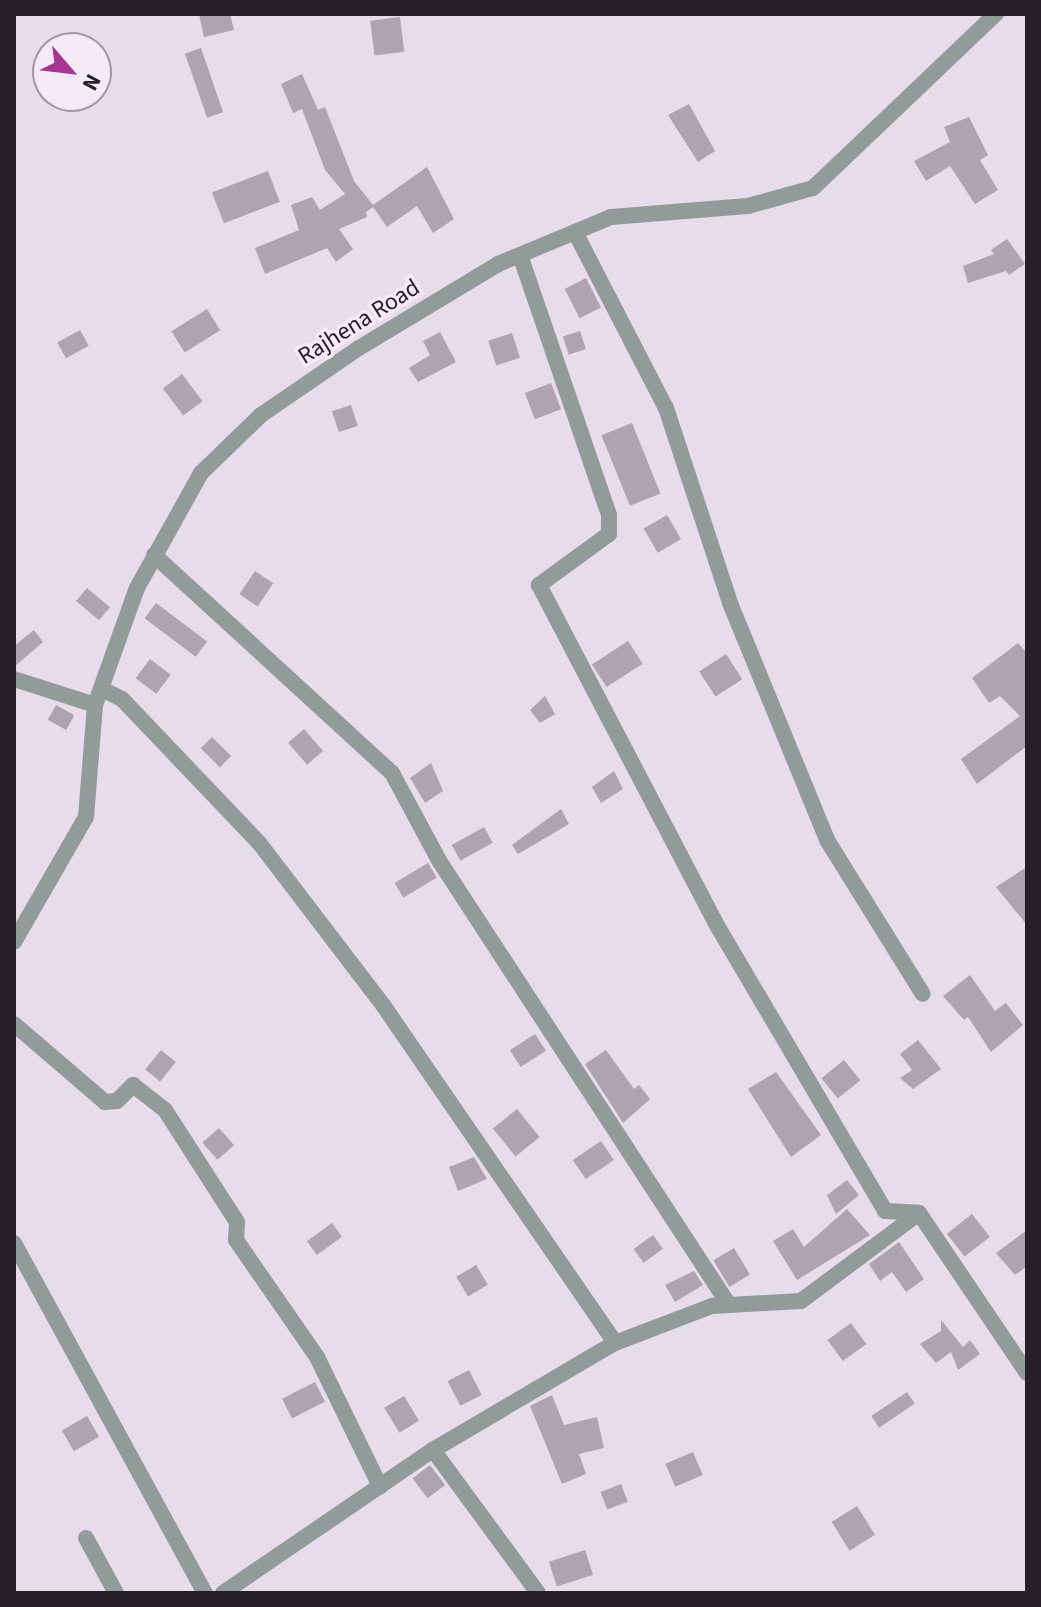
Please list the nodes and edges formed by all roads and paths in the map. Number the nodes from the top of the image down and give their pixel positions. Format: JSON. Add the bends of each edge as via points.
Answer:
{"nodes":[{"id":1,"x":996,"y":14,"type":"edge"},
{"id":2,"x":575,"y":232,"type":"junction"},
{"id":3,"x":520,"y":255,"type":"junction"},
{"id":4,"x":154,"y":555,"type":"junction"},
{"id":5,"x":14,"y":679,"type":"edge"},
{"id":6,"x":98,"y":697,"type":"junction"},
{"id":7,"x":14,"y":942,"type":"edge"},
{"id":8,"x":923,"y":994,"type":"dead end"},
{"id":9,"x":14,"y":1024,"type":"edge"},
{"id":10,"x":919,"y":1213,"type":"junction"},
{"id":11,"x":14,"y":1243,"type":"edge"},
{"id":12,"x":729,"y":1305,"type":"junction"},
{"id":13,"x":615,"y":1343,"type":"junction"},
{"id":14,"x":1027,"y":1373,"type":"edge"},
{"id":15,"x":433,"y":1450,"type":"junction"},
{"id":16,"x":380,"y":1486,"type":"junction"},
{"id":17,"x":86,"y":1538,"type":"dead end"},
{"id":18,"x":116,"y":1593,"type":"edge"},
{"id":19,"x":205,"y":1593,"type":"edge"},
{"id":20,"x":223,"y":1593,"type":"edge"},
{"id":21,"x":538,"y":1593,"type":"edge"}],
"edges":[{"from":1,"to":2,"type":"street","name":"Rajhena Road","via":[[813,188],[748,206],[611,217]]},
{"from":2,"to":3,"type":"street","name":"Rajhena Road"},
{"from":2,"to":8,"type":"street","via":[[666,408],[730,603],[827,840]]},
{"from":3,"to":4,"type":"street","name":"Rajhena Road","via":[[359,348],[261,415],[201,473]]},
{"from":3,"to":10,"type":"street","via":[[609,515],[609,534],[539,585],[715,922],[885,1211]]},
{"from":4,"to":6,"type":"street","name":"Rajhena Road"},
{"from":4,"to":12,"type":"street","via":[[392,773],[449,875]]},
{"from":5,"to":6,"type":"street"},
{"from":6,"to":7,"type":"street","name":"Rajhena Road","via":[[86,817]]},
{"from":6,"to":13,"type":"street","via":[[122,699],[260,844],[383,1005]]},
{"from":9,"to":16,"type":"street","via":[[105,1102],[117,1101],[133,1085],[165,1110],[237,1222],[236,1240],[317,1357]]},
{"from":10,"to":12,"type":"street","via":[[801,1301]]},
{"from":10,"to":14,"type":"street"},
{"from":11,"to":19,"type":"street"},
{"from":12,"to":13,"type":"street","via":[[712,1306]]},
{"from":13,"to":15,"type":"street"},
{"from":15,"to":16,"type":"street"},
{"from":15,"to":21,"type":"street"},
{"from":16,"to":20,"type":"street"},
{"from":17,"to":18,"type":"street"}]}
